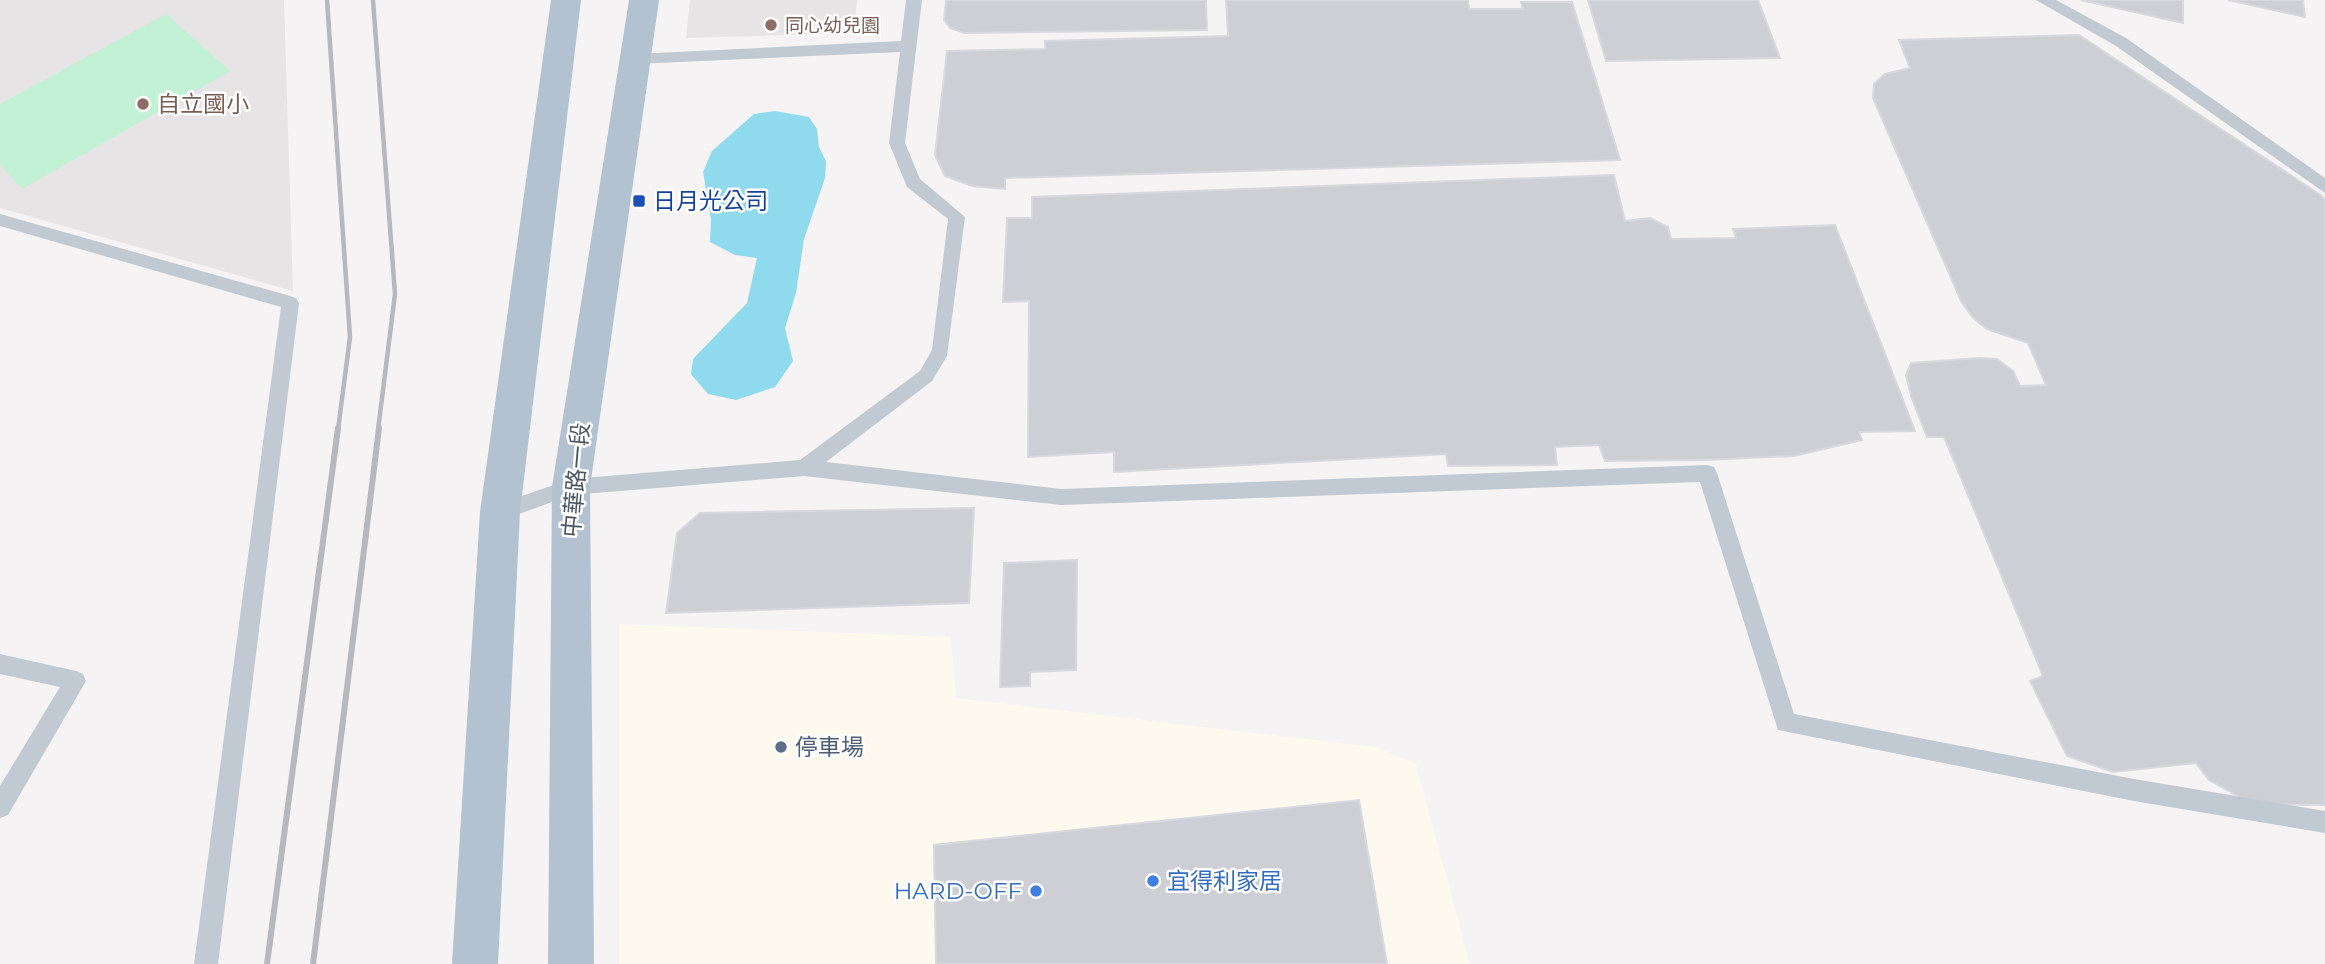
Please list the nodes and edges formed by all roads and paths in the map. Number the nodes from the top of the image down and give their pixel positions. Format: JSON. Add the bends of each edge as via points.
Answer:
{"nodes":[{"id":1,"x":566,"y":0,"type":"edge"},
{"id":2,"x":644,"y":0,"type":"edge"},
{"id":3,"x":914,"y":0,"type":"edge"},
{"id":4,"x":2044,"y":0,"type":"edge"},
{"id":5,"x":907,"y":47,"type":"junction"},
{"id":6,"x":635,"y":59,"type":"junction"},
{"id":7,"x":2325,"y":187,"type":"edge"},
{"id":8,"x":0,"y":219,"type":"edge"},
{"id":9,"x":804,"y":468,"type":"junction"},
{"id":10,"x":571,"y":487,"type":"junction"},
{"id":11,"x":500,"y":512,"type":"junction"},
{"id":12,"x":0,"y":664,"type":"edge"},
{"id":13,"x":0,"y":807,"type":"edge"},
{"id":14,"x":2325,"y":822,"type":"edge"},
{"id":15,"x":206,"y":964,"type":"edge"},
{"id":16,"x":475,"y":964,"type":"edge"},
{"id":17,"x":571,"y":964,"type":"edge"}],
"edges":[{"from":1,"to":11,"type":"main road"},
{"from":2,"to":6,"type":"main road","name":"中華路一段"},
{"from":3,"to":5,"type":"lane"},
{"from":4,"to":7,"type":"lane","via":[[2121,42]]},
{"from":5,"to":6,"type":"lane"},
{"from":5,"to":9,"type":"lane","via":[[897,142],[913,183],[957,217],[941,351],[926,376]]},
{"from":6,"to":10,"type":"main road","name":"中華路一段"},
{"from":8,"to":15,"type":"lane","via":[[290,303]]},
{"from":9,"to":10,"type":"lane"},
{"from":9,"to":14,"type":"lane","via":[[1061,497],[1707,473],[1786,723]]},
{"from":10,"to":11,"type":"lane"},
{"from":10,"to":17,"type":"main road","name":"中華路一段"},
{"from":11,"to":16,"type":"main road"},
{"from":12,"to":13,"type":"lane","via":[[76,681]]}]}
